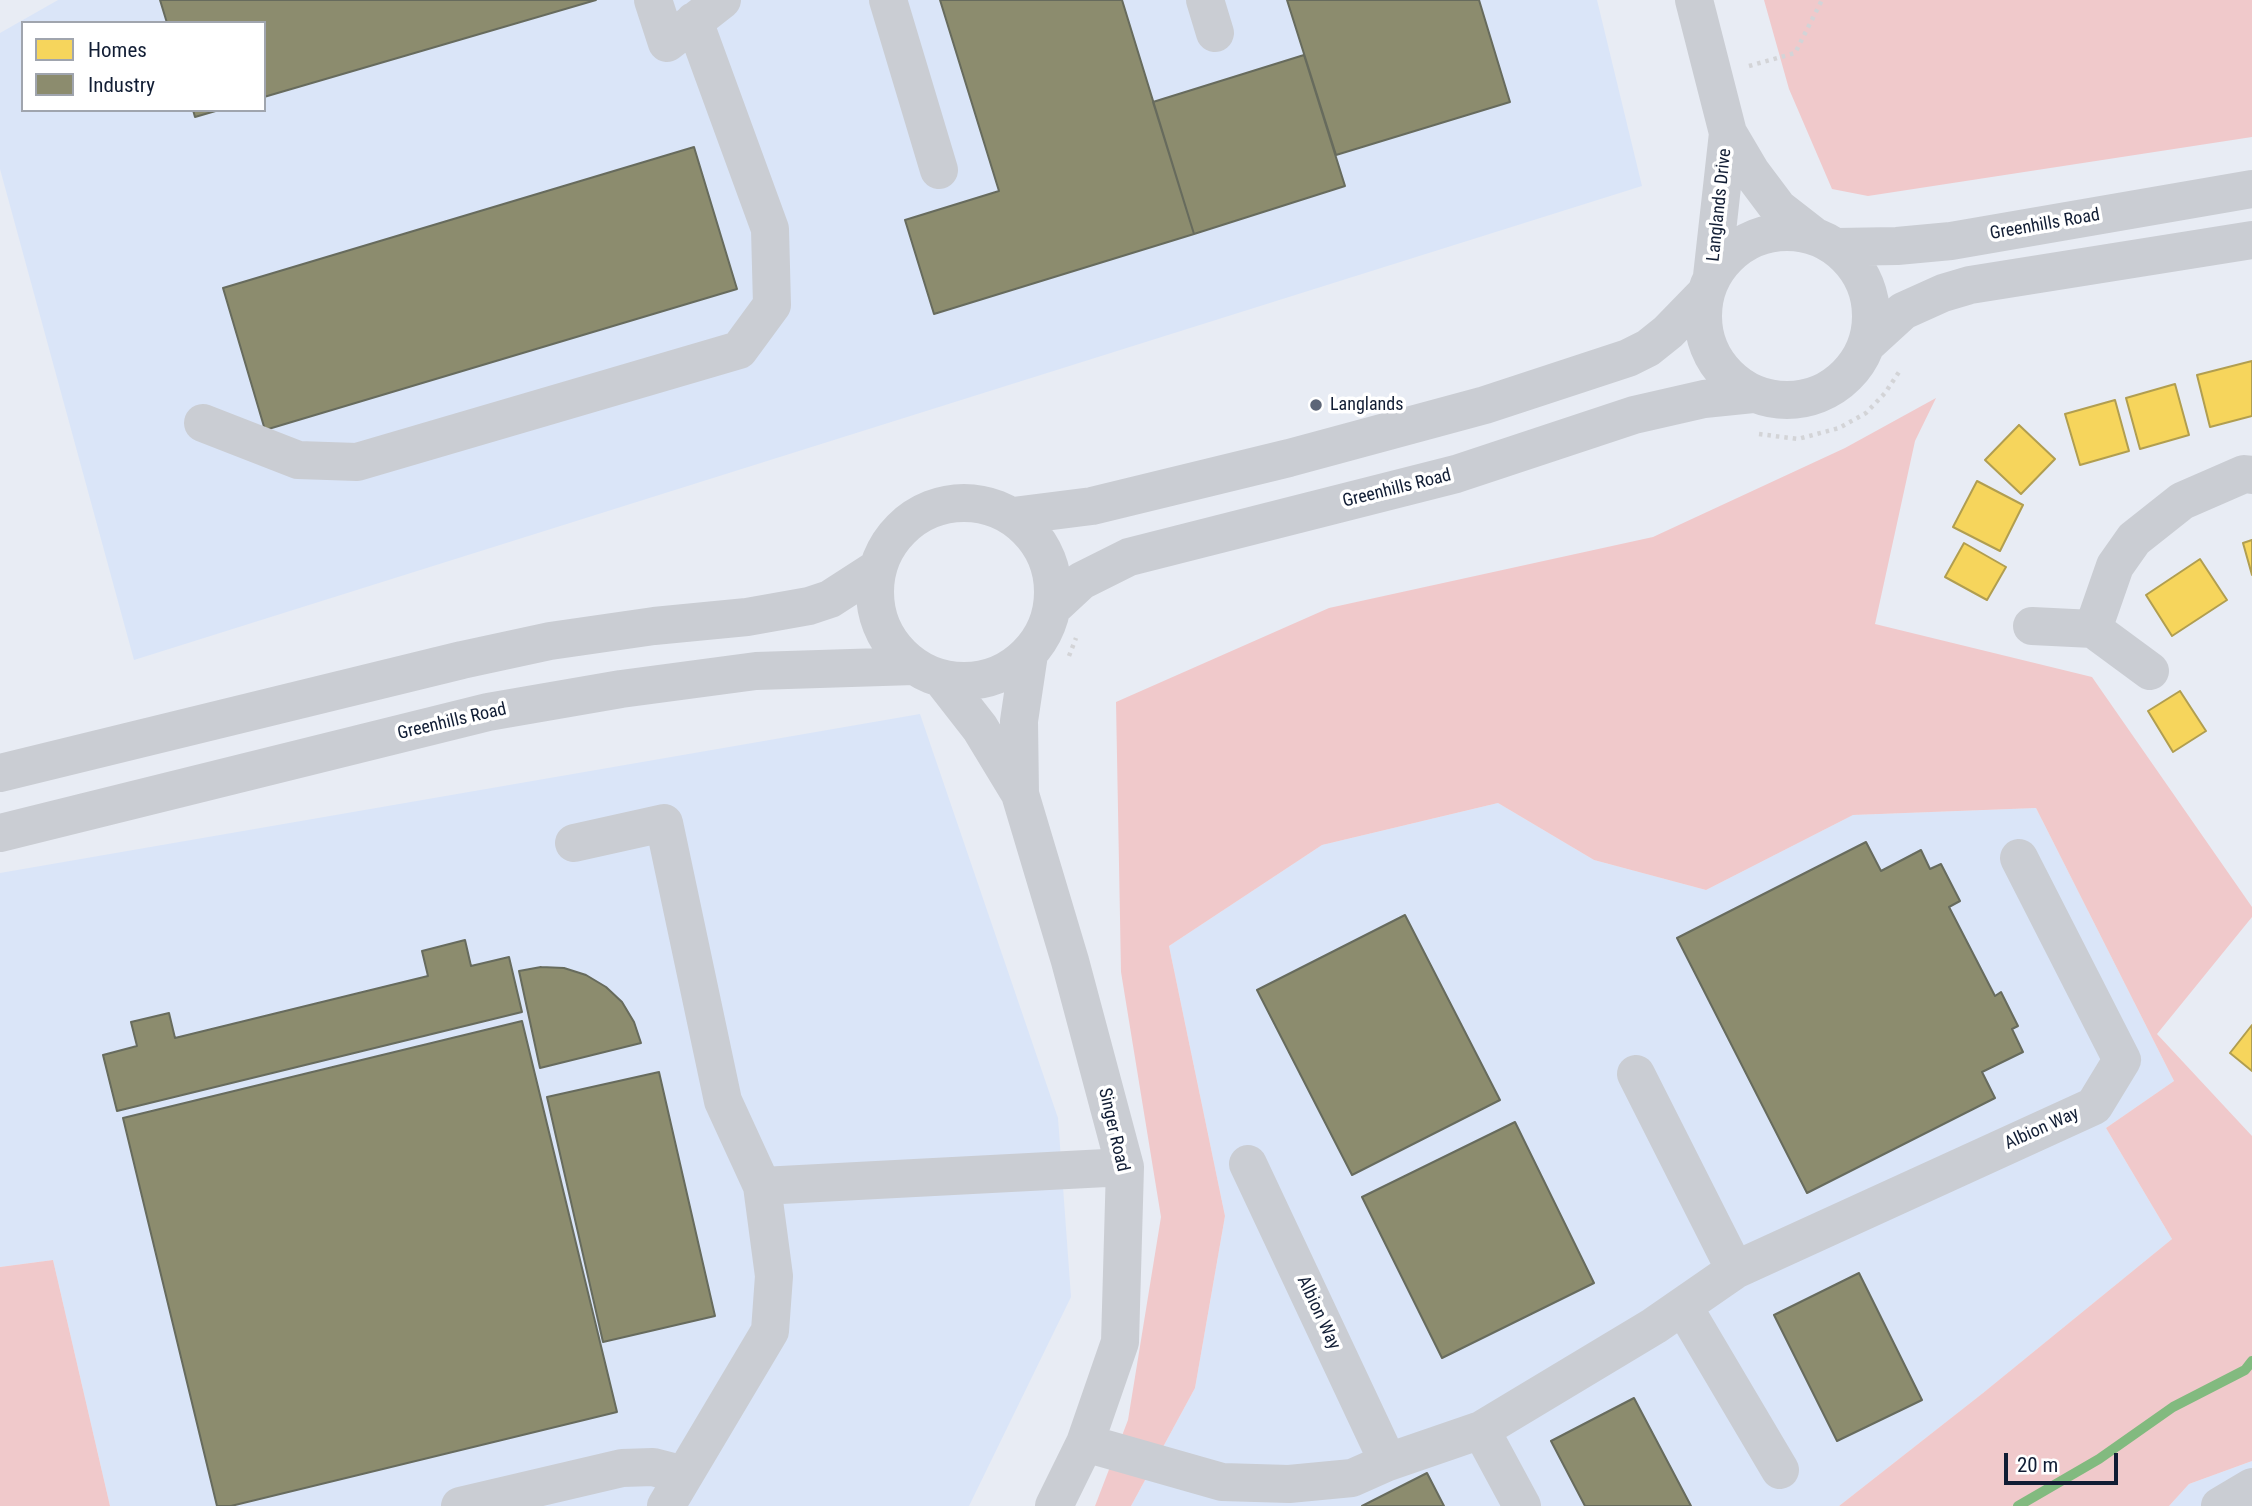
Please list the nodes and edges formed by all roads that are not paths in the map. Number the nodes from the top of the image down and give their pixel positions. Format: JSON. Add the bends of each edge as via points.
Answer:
{"nodes":[{"id":1,"x":653,"y":0,"type":"edge"},
{"id":2,"x":888,"y":0,"type":"edge"},
{"id":3,"x":1694,"y":0,"type":"edge"},
{"id":4,"x":694,"y":22,"type":"edge"},
{"id":5,"x":1728,"y":134,"type":"junction"},
{"id":6,"x":939,"y":170,"type":"dead end"},
{"id":7,"x":2252,"y":189,"type":"edge"},
{"id":8,"x":2252,"y":240,"type":"edge"},
{"id":9,"x":1826,"y":241,"type":"junction"},
{"id":10,"x":1708,"y":285,"type":"junction"},
{"id":11,"x":1868,"y":342,"type":"junction"},
{"id":12,"x":1753,"y":394,"type":"junction"},
{"id":13,"x":203,"y":423,"type":"dead end"},
{"id":14,"x":2252,"y":475,"type":"edge"},
{"id":15,"x":1013,"y":516,"type":"junction"},
{"id":16,"x":878,"y":568,"type":"junction"},
{"id":17,"x":1053,"y":607,"type":"junction"},
{"id":18,"x":2032,"y":626,"type":"dead end"},
{"id":19,"x":2093,"y":629,"type":"junction"},
{"id":20,"x":1029,"y":654,"type":"junction"},
{"id":21,"x":2150,"y":671,"type":"dead end"},
{"id":22,"x":927,"y":672,"type":"junction"},
{"id":23,"x":0,"y":773,"type":"edge"},
{"id":24,"x":1020,"y":794,"type":"junction"},
{"id":25,"x":0,"y":833,"type":"edge"},
{"id":26,"x":574,"y":843,"type":"dead end"},
{"id":27,"x":2019,"y":858,"type":"dead end"},
{"id":28,"x":1636,"y":1074,"type":"dead end"},
{"id":29,"x":1248,"y":1164,"type":"dead end"},
{"id":30,"x":1125,"y":1167,"type":"junction"},
{"id":31,"x":762,"y":1186,"type":"junction"},
{"id":32,"x":1735,"y":1270,"type":"junction"},
{"id":33,"x":1683,"y":1306,"type":"junction"},
{"id":34,"x":1481,"y":1430,"type":"junction"},
{"id":35,"x":1085,"y":1443,"type":"junction"},
{"id":36,"x":1388,"y":1462,"type":"junction"},
{"id":37,"x":1780,"y":1470,"type":"dead end"},
{"id":38,"x":2252,"y":1487,"type":"edge"},
{"id":39,"x":675,"y":1490,"type":"edge"},
{"id":40,"x":1289,"y":1495,"type":"edge"},
{"id":41,"x":460,"y":1506,"type":"edge"},
{"id":42,"x":1054,"y":1506,"type":"edge"},
{"id":43,"x":1522,"y":1506,"type":"edge"},
{"id":44,"x":2220,"y":1506,"type":"edge"}],
"edges":[{"from":1,"to":4,"type":"street"},
{"from":2,"to":6,"type":"street"},
{"from":3,"to":5,"type":"street","name":"Langlands Drive"},
{"from":4,"to":13,"type":"street","via":[[771,229],[772,305],[739,350],[357,462],[298,460]]},
{"from":5,"to":9,"type":"street","name":"Langlands Drive","via":[[1778,208]]},
{"from":5,"to":10,"type":"street","name":"Langlands Drive"},
{"from":7,"to":9,"type":"street","name":"Greenhills Road","via":[[1951,241],[1897,246]]},
{"from":8,"to":11,"type":"street","via":[[1970,285],[1903,311]]},
{"from":9,"to":10,"type":"street","via":[[1791,232],[1766,234],[1727,256]]},
{"from":9,"to":11,"type":"street","via":[[1856,267],[1867,290],[1872,314]]},
{"from":10,"to":12,"type":"street","via":[[1703,330],[1712,357],[1730,379]]},
{"from":10,"to":15,"type":"street","via":[[1668,332],[1628,358],[1485,405],[1289,458],[1092,506]]},
{"from":11,"to":12,"type":"street","via":[[1855,367],[1834,387],[1808,398],[1780,401]]},
{"from":12,"to":17,"type":"street","name":"Greenhills Road","via":[[1704,399],[1634,415],[1456,474],[1129,557],[1081,582]]},
{"from":14,"to":19,"type":"street","via":[[2244,474],[2182,501],[2134,539],[2115,566]]},
{"from":15,"to":16,"type":"street","via":[[968,502],[922,513],[902,527]]},
{"from":15,"to":17,"type":"street","via":[[1033,534],[1046,556],[1053,581]]},
{"from":16,"to":22,"type":"street","via":[[875,595],[880,622],[894,647]]},
{"from":16,"to":23,"type":"street","via":[[830,599],[809,606],[550,641]]},
{"from":17,"to":20,"type":"street"},
{"from":18,"to":19,"type":"street"},
{"from":19,"to":21,"type":"street"},
{"from":20,"to":22,"type":"street","via":[[988,678],[965,681]]},
{"from":20,"to":24,"type":"street","name":"Singer Road","via":[[1019,721]]},
{"from":22,"to":24,"type":"street","name":"Singer Road","via":[[980,728]]},
{"from":22,"to":25,"type":"street","name":"Greenhills Road","via":[[756,671],[488,712]]},
{"from":24,"to":30,"type":"street","name":"Singer Road"},
{"from":26,"to":31,"type":"street","via":[[664,822],[723,1101]]},
{"from":27,"to":32,"type":"street","name":"Albion Way","via":[[2122,1059],[2094,1106]]},
{"from":28,"to":32,"type":"street"},
{"from":29,"to":36,"type":"street","name":"Albion Way"},
{"from":30,"to":31,"type":"street"},
{"from":30,"to":35,"type":"street","name":"Singer Road","via":[[1120,1342]]},
{"from":31,"to":39,"type":"street","via":[[774,1276],[770,1331]]},
{"from":32,"to":33,"type":"street","name":"Albion Way"},
{"from":33,"to":34,"type":"street","name":"Albion Way"},
{"from":33,"to":37,"type":"street"},
{"from":34,"to":36,"type":"street","name":"Albion Way"},
{"from":34,"to":43,"type":"street"},
{"from":35,"to":40,"type":"street","name":"Albion Way","via":[[1222,1482]]},
{"from":35,"to":42,"type":"street","name":"Singer Road"},
{"from":36,"to":40,"type":"street","name":"Albion Way","via":[[1352,1478]]},
{"from":38,"to":44,"type":"street"},
{"from":39,"to":41,"type":"street","via":[[653,1466],[622,1468]]}]}
